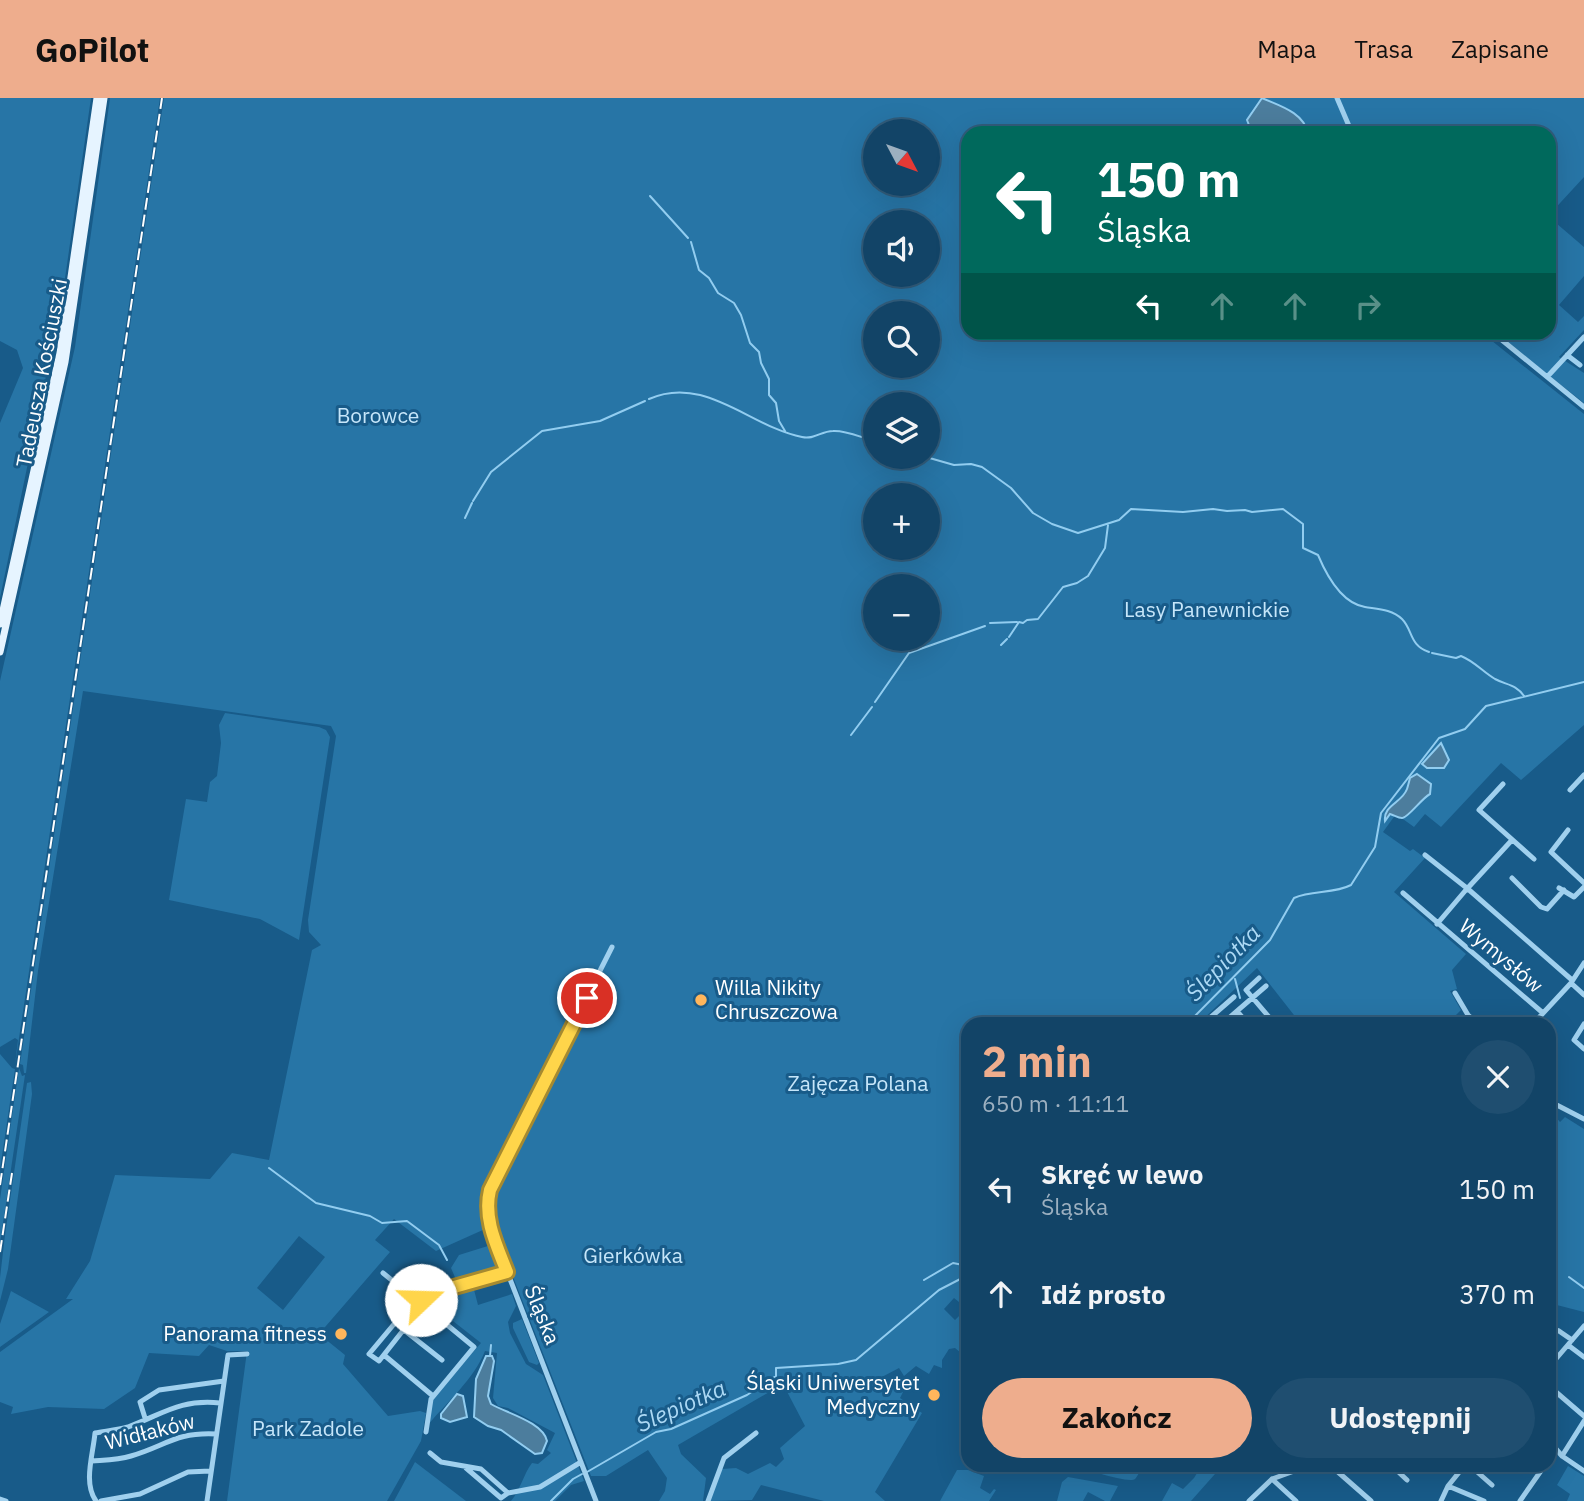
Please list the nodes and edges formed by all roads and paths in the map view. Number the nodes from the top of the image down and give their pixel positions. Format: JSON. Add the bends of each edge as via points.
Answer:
{"nodes":[{"id":1,"x":97,"y":98,"type":"edge"},
{"id":2,"x":104,"y":98,"type":"edge"},
{"id":3,"x":1337,"y":98,"type":"edge"},
{"id":4,"x":1349,"y":126,"type":"edge"},
{"id":5,"x":1584,"y":337,"type":"edge"},
{"id":6,"x":1502,"y":340,"type":"edge"},
{"id":7,"x":1567,"y":355,"type":"junction"},
{"id":8,"x":1580,"y":365,"type":"dead end"},
{"id":9,"x":1547,"y":377,"type":"junction"},
{"id":10,"x":1584,"y":407,"type":"edge"},
{"id":11,"x":0,"y":624,"type":"edge"},
{"id":12,"x":0,"y":652,"type":"edge"},
{"id":13,"x":1584,"y":775,"type":"edge"},
{"id":14,"x":1503,"y":784,"type":"dead end"},
{"id":15,"x":1570,"y":790,"type":"dead end"},
{"id":16,"x":1569,"y":830,"type":"dead end"},
{"id":17,"x":1513,"y":840,"type":"junction"},
{"id":18,"x":1425,"y":855,"type":"dead end"},
{"id":19,"x":1534,"y":859,"type":"dead end"},
{"id":20,"x":1512,"y":878,"type":"dead end"},
{"id":21,"x":1584,"y":885,"type":"edge"},
{"id":22,"x":1468,"y":888,"type":"junction"},
{"id":23,"x":1403,"y":893,"type":"dead end"},
{"id":24,"x":1437,"y":924,"type":"junction"},
{"id":25,"x":612,"y":947,"type":"dead end"},
{"id":26,"x":1584,"y":963,"type":"edge"},
{"id":27,"x":1259,"y":978,"type":"dead end"},
{"id":28,"x":1572,"y":982,"type":"junction"},
{"id":29,"x":1266,"y":986,"type":"dead end"},
{"id":30,"x":1455,"y":993,"type":"dead end"},
{"id":31,"x":1584,"y":995,"type":"edge"},
{"id":32,"x":1234,"y":998,"type":"dead end"},
{"id":33,"x":1253,"y":998,"type":"junction"},
{"id":34,"x":1237,"y":1011,"type":"junction"},
{"id":35,"x":1543,"y":1013,"type":"junction"},
{"id":36,"x":1216,"y":1017,"type":"edge"},
{"id":37,"x":1230,"y":1017,"type":"edge"},
{"id":38,"x":1242,"y":1017,"type":"edge"},
{"id":39,"x":1268,"y":1017,"type":"edge"},
{"id":40,"x":1470,"y":1017,"type":"edge"},
{"id":41,"x":1539,"y":1017,"type":"edge"},
{"id":42,"x":1584,"y":1024,"type":"edge"},
{"id":43,"x":1584,"y":1049,"type":"edge"},
{"id":44,"x":1556,"y":1105,"type":"edge"},
{"id":45,"x":1584,"y":1119,"type":"edge"},
{"id":46,"x":507,"y":1272,"type":"junction"},
{"id":47,"x":383,"y":1273,"type":"dead end"},
{"id":48,"x":420,"y":1301,"type":"junction"},
{"id":49,"x":1584,"y":1326,"type":"edge"},
{"id":50,"x":404,"y":1330,"type":"junction"},
{"id":51,"x":1556,"y":1330,"type":"edge"},
{"id":52,"x":1570,"y":1343,"type":"junction"},
{"id":53,"x":247,"y":1354,"type":"dead end"},
{"id":54,"x":384,"y":1355,"type":"junction"},
{"id":55,"x":1584,"y":1357,"type":"edge"},
{"id":56,"x":1556,"y":1359,"type":"edge"},
{"id":57,"x":442,"y":1360,"type":"dead end"},
{"id":58,"x":224,"y":1381,"type":"junction"},
{"id":59,"x":1556,"y":1391,"type":"edge"},
{"id":60,"x":432,"y":1397,"type":"junction"},
{"id":61,"x":220,"y":1404,"type":"junction"},
{"id":62,"x":1584,"y":1416,"type":"edge"},
{"id":63,"x":145,"y":1418,"type":"junction"},
{"id":64,"x":1583,"y":1424,"type":"edge"},
{"id":65,"x":426,"y":1432,"type":"dead end"},
{"id":66,"x":755,"y":1433,"type":"dead end"},
{"id":67,"x":216,"y":1434,"type":"junction"},
{"id":68,"x":1556,"y":1449,"type":"edge"},
{"id":69,"x":430,"y":1453,"type":"dead end"},
{"id":70,"x":1562,"y":1456,"type":"junction"},
{"id":71,"x":92,"y":1461,"type":"junction"},
{"id":72,"x":582,"y":1462,"type":"junction"},
{"id":73,"x":210,"y":1471,"type":"junction"},
{"id":74,"x":1584,"y":1471,"type":"edge"},
{"id":75,"x":1292,"y":1472,"type":"edge"},
{"id":76,"x":1338,"y":1472,"type":"edge"},
{"id":77,"x":1398,"y":1472,"type":"edge"},
{"id":78,"x":1459,"y":1472,"type":"edge"},
{"id":79,"x":1477,"y":1472,"type":"edge"},
{"id":80,"x":1540,"y":1472,"type":"edge"},
{"id":81,"x":1272,"y":1479,"type":"junction"},
{"id":82,"x":1407,"y":1480,"type":"dead end"},
{"id":83,"x":1492,"y":1485,"type":"dead end"},
{"id":84,"x":1448,"y":1486,"type":"junction"},
{"id":85,"x":0,"y":1499,"type":"edge"},
{"id":86,"x":6,"y":1501,"type":"edge"},
{"id":87,"x":98,"y":1501,"type":"edge"},
{"id":88,"x":207,"y":1501,"type":"edge"},
{"id":89,"x":596,"y":1501,"type":"edge"},
{"id":90,"x":708,"y":1501,"type":"edge"},
{"id":91,"x":1249,"y":1501,"type":"edge"},
{"id":92,"x":1296,"y":1501,"type":"edge"},
{"id":93,"x":1371,"y":1501,"type":"edge"},
{"id":94,"x":1441,"y":1501,"type":"edge"},
{"id":95,"x":1484,"y":1501,"type":"edge"},
{"id":96,"x":1520,"y":1501,"type":"edge"}],
"edges":[{"from":1,"to":11,"type":"main road","name":"Tadeusza Kościuszki","via":[[60,353]]},
{"from":2,"to":12,"type":"main road","name":"Tadeusza Kościuszki","via":[[65,362]]},
{"from":3,"to":4,"type":"street"},
{"from":5,"to":7,"type":"street"},
{"from":6,"to":9,"type":"street"},
{"from":7,"to":8,"type":"street"},
{"from":7,"to":9,"type":"street"},
{"from":9,"to":10,"type":"street"},
{"from":13,"to":15,"type":"street"},
{"from":14,"to":17,"type":"street","via":[[1479,810]]},
{"from":16,"to":21,"type":"street","via":[[1551,852]]},
{"from":17,"to":19,"type":"street"},
{"from":17,"to":22,"type":"street","name":"Wymysłów"},
{"from":18,"to":22,"type":"street"},
{"from":20,"to":21,"type":"street","via":[[1547,909],[1561,889],[1574,899]]},
{"from":22,"to":24,"type":"street","name":"Wymysłów"},
{"from":22,"to":28,"type":"street"},
{"from":23,"to":24,"type":"street","name":"Wymysłów"},
{"from":24,"to":35,"type":"street","name":"Wymysłów"},
{"from":25,"to":46,"type":"street","name":"Śląska","via":[[488,1196],[489,1221]]},
{"from":26,"to":28,"type":"street"},
{"from":27,"to":33,"type":"street","via":[[1246,990]]},
{"from":28,"to":31,"type":"street"},
{"from":28,"to":35,"type":"street"},
{"from":29,"to":33,"type":"street"},
{"from":30,"to":40,"type":"street"},
{"from":32,"to":36,"type":"street"},
{"from":33,"to":34,"type":"street"},
{"from":33,"to":39,"type":"street"},
{"from":34,"to":37,"type":"street"},
{"from":34,"to":38,"type":"street"},
{"from":35,"to":41,"type":"street"},
{"from":42,"to":43,"type":"street","via":[[1574,1040]]},
{"from":44,"to":45,"type":"street"},
{"from":46,"to":48,"type":"street"},
{"from":46,"to":72,"type":"street","name":"Śląska"},
{"from":47,"to":48,"type":"street"},
{"from":48,"to":50,"type":"street"},
{"from":48,"to":54,"type":"street","via":[[369,1354],[379,1361]]},
{"from":48,"to":60,"type":"street","via":[[474,1347]]},
{"from":49,"to":52,"type":"street"},
{"from":50,"to":54,"type":"street"},
{"from":50,"to":57,"type":"street"},
{"from":51,"to":52,"type":"street"},
{"from":52,"to":55,"type":"street"},
{"from":52,"to":56,"type":"street"},
{"from":53,"to":58,"type":"street","via":[[228,1355]]},
{"from":54,"to":60,"type":"street"},
{"from":58,"to":61,"type":"street"},
{"from":58,"to":63,"type":"street","via":[[159,1390],[140,1402]]},
{"from":59,"to":62,"type":"street"},
{"from":60,"to":65,"type":"street"},
{"from":61,"to":63,"type":"street","via":[[179,1405]]},
{"from":61,"to":67,"type":"street"},
{"from":63,"to":71,"type":"street","via":[[126,1428],[95,1433]]},
{"from":64,"to":70,"type":"street"},
{"from":66,"to":90,"type":"street","via":[[724,1458]]},
{"from":67,"to":71,"type":"street","name":"Widłaków","via":[[187,1434],[131,1456]]},
{"from":67,"to":73,"type":"street"},
{"from":68,"to":70,"type":"street"},
{"from":69,"to":72,"type":"street","via":[[441,1462],[481,1469],[508,1493],[540,1487]]},
{"from":70,"to":74,"type":"street"},
{"from":71,"to":87,"type":"street","via":[[90,1492]]},
{"from":72,"to":89,"type":"street","name":"Śląska"},
{"from":73,"to":87,"type":"street","via":[[188,1472],[140,1494]]},
{"from":73,"to":88,"type":"street"},
{"from":75,"to":81,"type":"street"},
{"from":76,"to":93,"type":"street"},
{"from":77,"to":82,"type":"street"},
{"from":78,"to":84,"type":"street"},
{"from":79,"to":83,"type":"street"},
{"from":80,"to":96,"type":"street"},
{"from":81,"to":91,"type":"street"},
{"from":81,"to":92,"type":"street"},
{"from":84,"to":94,"type":"street"},
{"from":84,"to":95,"type":"street"},
{"from":85,"to":86,"type":"street"}]}
